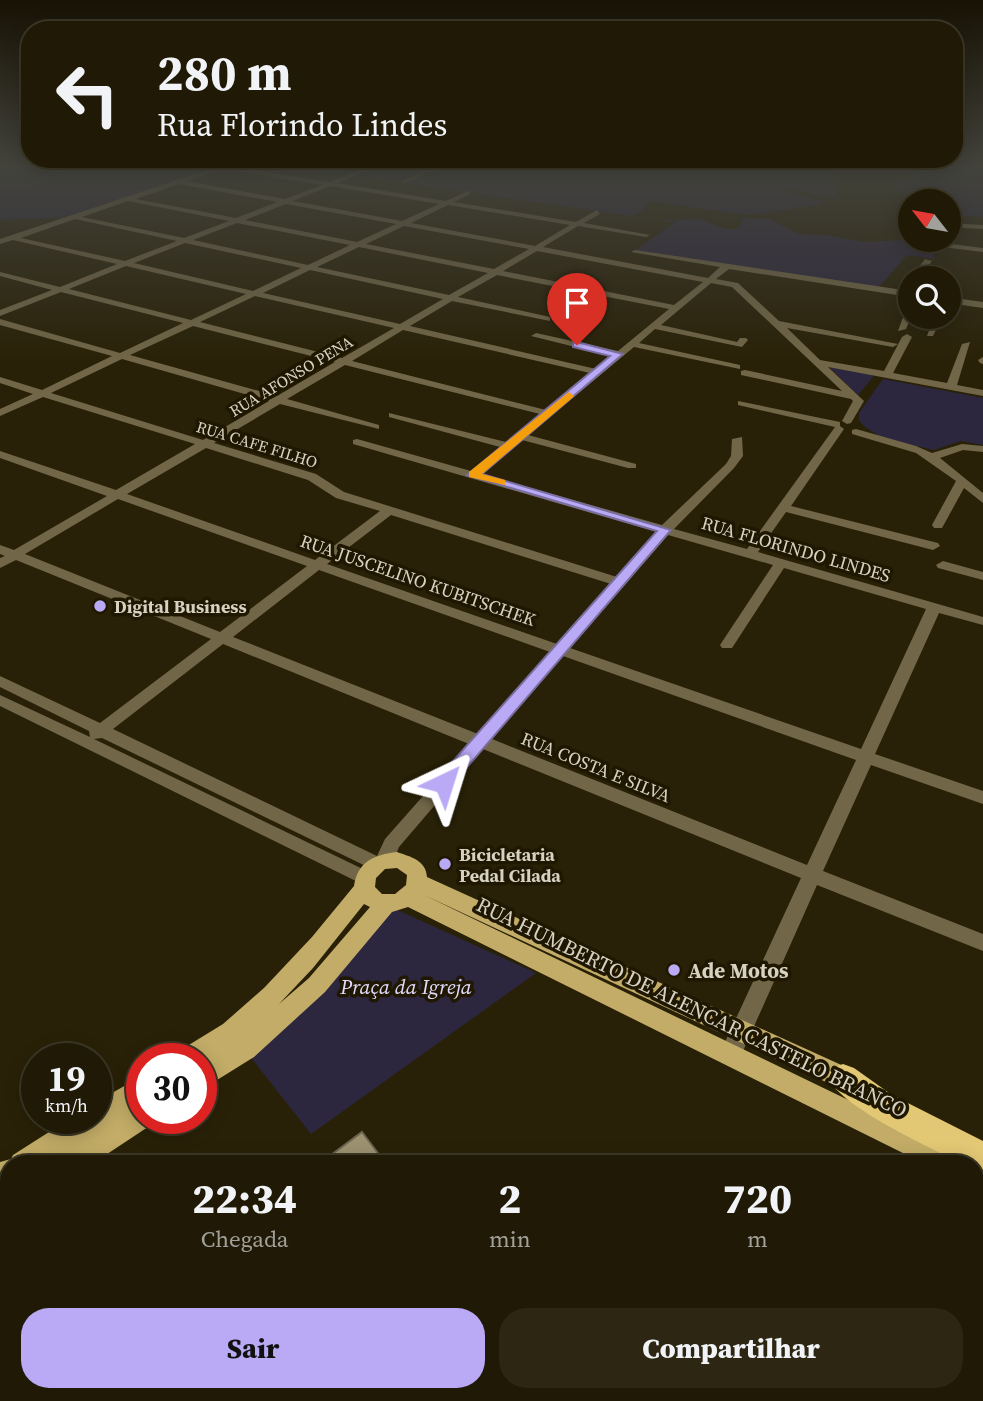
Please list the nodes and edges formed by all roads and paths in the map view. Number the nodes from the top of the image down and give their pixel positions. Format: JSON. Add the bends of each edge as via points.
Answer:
{"nodes":[{"id":1,"x":35,"y":230,"type":"edge"},
{"id":2,"x":136,"y":230,"type":"edge"},
{"id":3,"x":211,"y":230,"type":"edge"},
{"id":4,"x":288,"y":230,"type":"edge"},
{"id":5,"x":390,"y":230,"type":"edge"},
{"id":6,"x":438,"y":230,"type":"edge"},
{"id":7,"x":567,"y":230,"type":"edge"},
{"id":8,"x":617,"y":230,"type":"edge"},
{"id":9,"x":646,"y":235,"type":"dead end"},
{"id":10,"x":13,"y":238,"type":"junction"},
{"id":11,"x":185,"y":241,"type":"junction"},
{"id":12,"x":0,"y":242,"type":"edge"},
{"id":13,"x":360,"y":245,"type":"junction"},
{"id":14,"x":961,"y":247,"type":"edge"},
{"id":15,"x":536,"y":248,"type":"junction"},
{"id":16,"x":983,"y":250,"type":"edge"},
{"id":17,"x":635,"y":252,"type":"dead end"},
{"id":18,"x":928,"y":261,"type":"dead end"},
{"id":19,"x":127,"y":264,"type":"junction"},
{"id":20,"x":727,"y":266,"type":"junction"},
{"id":21,"x":924,"y":266,"type":"edge"},
{"id":22,"x":310,"y":268,"type":"junction"},
{"id":23,"x":497,"y":272,"type":"junction"},
{"id":24,"x":0,"y":274,"type":"edge"},
{"id":25,"x":708,"y":280,"type":"junction"},
{"id":26,"x":61,"y":289,"type":"junction"},
{"id":27,"x":898,"y":290,"type":"edge"},
{"id":28,"x":255,"y":294,"type":"junction"},
{"id":29,"x":453,"y":299,"type":"junction"},
{"id":30,"x":961,"y":302,"type":"edge"},
{"id":31,"x":983,"y":305,"type":"edge"},
{"id":32,"x":677,"y":308,"type":"junction"},
{"id":33,"x":0,"y":313,"type":"edge"},
{"id":34,"x":547,"y":319,"type":"dead end"},
{"id":35,"x":0,"y":322,"type":"edge"},
{"id":36,"x":193,"y":323,"type":"junction"},
{"id":37,"x":778,"y":324,"type":"junction"},
{"id":38,"x":652,"y":326,"type":"junction"},
{"id":39,"x":403,"y":328,"type":"junction"},
{"id":40,"x":905,"y":329,"type":"edge"},
{"id":41,"x":932,"y":329,"type":"edge"},
{"id":42,"x":930,"y":334,"type":"dead end"},
{"id":43,"x":536,"y":336,"type":"dead end"},
{"id":44,"x":743,"y":340,"type":"dead end"},
{"id":45,"x":631,"y":344,"type":"junction"},
{"id":46,"x":893,"y":344,"type":"dead end"},
{"id":47,"x":967,"y":344,"type":"dead end"},
{"id":48,"x":618,"y":354,"type":"junction"},
{"id":49,"x":121,"y":356,"type":"junction"},
{"id":50,"x":346,"y":362,"type":"junction"},
{"id":51,"x":818,"y":362,"type":"junction"},
{"id":52,"x":597,"y":372,"type":"junction"},
{"id":53,"x":887,"y":375,"type":"junction"},
{"id":54,"x":0,"y":380,"type":"edge"},
{"id":55,"x":951,"y":387,"type":"junction"},
{"id":56,"x":983,"y":393,"type":"edge"},
{"id":57,"x":42,"y":394,"type":"junction"},
{"id":58,"x":856,"y":399,"type":"junction"},
{"id":59,"x":280,"y":400,"type":"junction"},
{"id":60,"x":742,"y":403,"type":"dead end"},
{"id":61,"x":0,"y":413,"type":"edge"},
{"id":62,"x":547,"y":413,"type":"junction"},
{"id":63,"x":393,"y":415,"type":"dead end"},
{"id":64,"x":841,"y":425,"type":"junction"},
{"id":65,"x":375,"y":427,"type":"dead end"},
{"id":66,"x":520,"y":436,"type":"junction"},
{"id":67,"x":738,"y":439,"type":"dead end"},
{"id":68,"x":357,"y":442,"type":"dead end"},
{"id":69,"x":206,"y":444,"type":"junction"},
{"id":70,"x":508,"y":446,"type":"junction"},
{"id":71,"x":983,"y":449,"type":"edge"},
{"id":72,"x":0,"y":454,"type":"edge"},
{"id":73,"x":931,"y":457,"type":"junction"},
{"id":74,"x":632,"y":466,"type":"dead end"},
{"id":75,"x":473,"y":475,"type":"junction"},
{"id":76,"x":961,"y":482,"type":"junction"},
{"id":77,"x":117,"y":496,"type":"junction"},
{"id":78,"x":983,"y":499,"type":"edge"},
{"id":79,"x":782,"y":507,"type":"junction"},
{"id":80,"x":389,"y":510,"type":"junction"},
{"id":81,"x":938,"y":525,"type":"dead end"},
{"id":82,"x":665,"y":530,"type":"junction"},
{"id":83,"x":933,"y":546,"type":"dead end"},
{"id":84,"x":750,"y":554,"type":"junction"},
{"id":85,"x":5,"y":556,"type":"edge"},
{"id":86,"x":781,"y":563,"type":"junction"},
{"id":87,"x":943,"y":565,"type":"dead end"},
{"id":88,"x":316,"y":566,"type":"junction"},
{"id":89,"x":983,"y":576,"type":"edge"},
{"id":90,"x":620,"y":582,"type":"junction"},
{"id":91,"x":934,"y":607,"type":"junction"},
{"id":92,"x":983,"y":621,"type":"edge"},
{"id":93,"x":222,"y":638,"type":"junction"},
{"id":94,"x":727,"y":645,"type":"dead end"},
{"id":95,"x":560,"y":650,"type":"junction"},
{"id":96,"x":0,"y":681,"type":"edge"},
{"id":97,"x":0,"y":700,"type":"edge"},
{"id":98,"x":102,"y":730,"type":"junction"},
{"id":99,"x":480,"y":741,"type":"junction"},
{"id":100,"x":85,"y":743,"type":"junction"},
{"id":101,"x":867,"y":758,"type":"junction"},
{"id":102,"x":983,"y":797,"type":"edge"},
{"id":103,"x":372,"y":873,"type":"junction"},
{"id":104,"x":813,"y":874,"type":"junction"},
{"id":105,"x":404,"y":894,"type":"junction"},
{"id":106,"x":983,"y":943,"type":"edge"},
{"id":107,"x":265,"y":1018,"type":"junction"},
{"id":108,"x":742,"y":1029,"type":"junction"},
{"id":109,"x":212,"y":1043,"type":"edge"},
{"id":110,"x":732,"y":1053,"type":"junction"},
{"id":111,"x":217,"y":1067,"type":"edge"},
{"id":112,"x":843,"y":1078,"type":"junction"},
{"id":113,"x":126,"y":1118,"type":"edge"},
{"id":114,"x":70,"y":1134,"type":"edge"},
{"id":115,"x":983,"y":1143,"type":"edge"},
{"id":116,"x":36,"y":1155,"type":"edge"},
{"id":117,"x":79,"y":1155,"type":"edge"},
{"id":118,"x":935,"y":1155,"type":"edge"},
{"id":119,"x":979,"y":1155,"type":"edge"}],
"edges":[{"from":1,"to":10,"type":"street"},
{"from":2,"to":11,"type":"street"},
{"from":3,"to":11,"type":"street"},
{"from":4,"to":13,"type":"street"},
{"from":5,"to":13,"type":"street"},
{"from":6,"to":15,"type":"street"},
{"from":7,"to":15,"type":"street","name":"RUA AFONSO PENA"},
{"from":8,"to":9,"type":"street"},
{"from":10,"to":12,"type":"street"},
{"from":10,"to":19,"type":"street"},
{"from":11,"to":19,"type":"street"},
{"from":11,"to":22,"type":"street"},
{"from":13,"to":22,"type":"street"},
{"from":13,"to":23,"type":"street"},
{"from":14,"to":16,"type":"street"},
{"from":15,"to":23,"type":"street","name":"RUA AFONSO PENA"},
{"from":15,"to":25,"type":"street"},
{"from":17,"to":20,"type":"street"},
{"from":18,"to":21,"type":"street"},
{"from":19,"to":26,"type":"street"},
{"from":19,"to":28,"type":"street"},
{"from":20,"to":25,"type":"street"},
{"from":20,"to":27,"type":"street"},
{"from":22,"to":28,"type":"street"},
{"from":22,"to":29,"type":"street"},
{"from":23,"to":29,"type":"street","name":"RUA AFONSO PENA"},
{"from":23,"to":32,"type":"street"},
{"from":24,"to":26,"type":"street"},
{"from":25,"to":32,"type":"street"},
{"from":25,"to":37,"type":"street","via":[[741,289]]},
{"from":26,"to":33,"type":"street"},
{"from":26,"to":36,"type":"street"},
{"from":28,"to":36,"type":"street"},
{"from":28,"to":39,"type":"street"},
{"from":29,"to":34,"type":"street"},
{"from":29,"to":39,"type":"street","name":"RUA AFONSO PENA"},
{"from":30,"to":31,"type":"street"},
{"from":32,"to":38,"type":"street"},
{"from":35,"to":49,"type":"street"},
{"from":36,"to":49,"type":"street"},
{"from":36,"to":50,"type":"street"},
{"from":37,"to":46,"type":"street"},
{"from":37,"to":51,"type":"street"},
{"from":38,"to":44,"type":"street","via":[[739,345]]},
{"from":38,"to":45,"type":"street"},
{"from":39,"to":50,"type":"street","name":"RUA AFONSO PENA"},
{"from":39,"to":52,"type":"street"},
{"from":40,"to":53,"type":"street"},
{"from":41,"to":42,"type":"street"},
{"from":43,"to":48,"type":"street"},
{"from":45,"to":48,"type":"street"},
{"from":45,"to":58,"type":"street"},
{"from":47,"to":55,"type":"street"},
{"from":48,"to":52,"type":"street"},
{"from":49,"to":57,"type":"street"},
{"from":49,"to":59,"type":"street"},
{"from":50,"to":59,"type":"street","name":"RUA AFONSO PENA"},
{"from":50,"to":62,"type":"street"},
{"from":51,"to":53,"type":"street"},
{"from":51,"to":58,"type":"street"},
{"from":52,"to":62,"type":"street"},
{"from":53,"to":55,"type":"street"},
{"from":54,"to":57,"type":"street","name":"RUA CAFE FILHO"},
{"from":55,"to":56,"type":"street"},
{"from":57,"to":61,"type":"street"},
{"from":57,"to":69,"type":"street","name":"RUA CAFE FILHO"},
{"from":58,"to":64,"type":"street"},
{"from":59,"to":65,"type":"street"},
{"from":59,"to":69,"type":"street","name":"RUA AFONSO PENA"},
{"from":60,"to":64,"type":"street"},
{"from":62,"to":66,"type":"street"},
{"from":63,"to":70,"type":"street"},
{"from":64,"to":73,"type":"street"},
{"from":64,"to":79,"type":"street"},
{"from":66,"to":70,"type":"street"},
{"from":66,"to":74,"type":"street"},
{"from":67,"to":82,"type":"street","via":[[737,456],[730,466]]},
{"from":68,"to":75,"type":"street","name":"RUA FLORINDO LINDES"},
{"from":69,"to":77,"type":"street","name":"RUA AFONSO PENA"},
{"from":69,"to":80,"type":"street","name":"RUA CAFE FILHO","via":[[312,477],[340,495]]},
{"from":70,"to":75,"type":"street"},
{"from":71,"to":73,"type":"street","via":[[962,447]]},
{"from":72,"to":77,"type":"street","name":"RUA JUSCELINO KUBITSCHEK"},
{"from":73,"to":76,"type":"street"},
{"from":75,"to":82,"type":"street","name":"RUA FLORINDO LINDES"},
{"from":76,"to":78,"type":"street"},
{"from":76,"to":81,"type":"street"},
{"from":77,"to":85,"type":"street","name":"RUA AFONSO PENA"},
{"from":77,"to":88,"type":"street","name":"RUA JUSCELINO KUBITSCHEK"},
{"from":79,"to":83,"type":"street"},
{"from":79,"to":84,"type":"street"},
{"from":80,"to":88,"type":"street"},
{"from":80,"to":90,"type":"street","name":"RUA CAFE FILHO"},
{"from":82,"to":84,"type":"street","name":"RUA FLORINDO LINDES"},
{"from":82,"to":90,"type":"street"},
{"from":84,"to":86,"type":"street","name":"RUA FLORINDO LINDES"},
{"from":85,"to":93,"type":"street","name":"RUA COSTA E SILVA"},
{"from":86,"to":91,"type":"street","name":"RUA FLORINDO LINDES"},
{"from":86,"to":94,"type":"street"},
{"from":87,"to":89,"type":"street"},
{"from":88,"to":93,"type":"street"},
{"from":88,"to":95,"type":"street","name":"RUA JUSCELINO KUBITSCHEK"},
{"from":90,"to":95,"type":"street"},
{"from":91,"to":92,"type":"street","name":"RUA FLORINDO LINDES"},
{"from":91,"to":101,"type":"street"},
{"from":93,"to":98,"type":"street"},
{"from":93,"to":99,"type":"street","name":"RUA COSTA E SILVA"},
{"from":95,"to":99,"type":"street"},
{"from":95,"to":101,"type":"street","name":"RUA JUSCELINO KUBITSCHEK"},
{"from":96,"to":98,"type":"street"},
{"from":97,"to":100,"type":"street"},
{"from":98,"to":100,"type":"street"},
{"from":98,"to":103,"type":"street"},
{"from":99,"to":103,"type":"street","via":[[391,844]]},
{"from":99,"to":104,"type":"street","name":"RUA COSTA E SILVA"},
{"from":100,"to":103,"type":"street"},
{"from":101,"to":102,"type":"street","name":"RUA JUSCELINO KUBITSCHEK"},
{"from":101,"to":104,"type":"street"},
{"from":103,"to":105,"type":"main road","via":[[374,900]]},
{"from":103,"to":105,"type":"main road","via":[[397,860],[409,864],[416,872]]},
{"from":103,"to":107,"type":"main road","via":[[322,943],[281,989]]},
{"from":104,"to":106,"type":"street","name":"RUA COSTA E SILVA"},
{"from":104,"to":108,"type":"street"},
{"from":105,"to":107,"type":"main road","via":[[317,985]]},
{"from":105,"to":108,"type":"main road","name":"RUA HUMBERTO DE ALENCAR CASTELO BRANCO"},
{"from":105,"to":110,"type":"main road","name":"RUA HUMBERTO DE ALENCAR CASTELO BRANCO"},
{"from":107,"to":109,"type":"main road","via":[[235,1028]]},
{"from":107,"to":111,"type":"main road","via":[[245,1049]]},
{"from":108,"to":110,"type":"street"},
{"from":108,"to":112,"type":"main road","name":"RUA HUMBERTO DE ALENCAR CASTELO BRANCO"},
{"from":110,"to":118,"type":"main road","name":"RUA HUMBERTO DE ALENCAR CASTELO BRANCO"},
{"from":112,"to":115,"type":"main road","name":"RUA HUMBERTO DE ALENCAR CASTELO BRANCO"},
{"from":112,"to":119,"type":"highway","via":[[881,1105]]},
{"from":113,"to":117,"type":"main road"},
{"from":114,"to":116,"type":"main road"}]}
